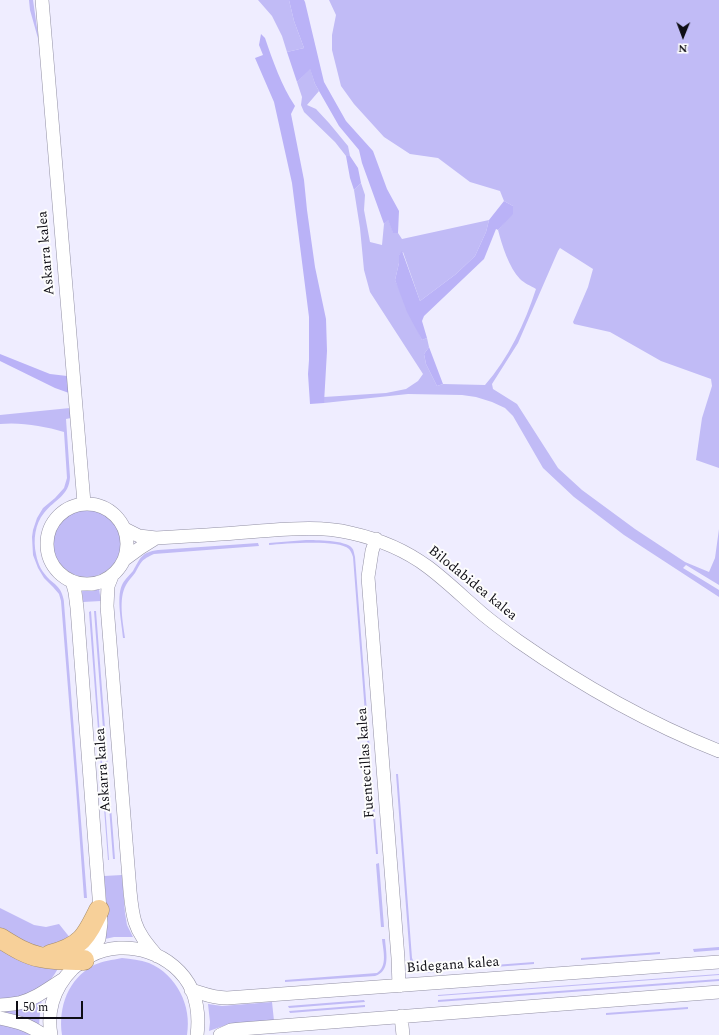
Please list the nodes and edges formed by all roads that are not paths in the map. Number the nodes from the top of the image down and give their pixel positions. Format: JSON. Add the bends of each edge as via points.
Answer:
{"nodes":[{"id":1,"x":42,"y":0,"type":"edge"},
{"id":2,"x":84,"y":503,"type":"junction"},
{"id":3,"x":125,"y":529,"type":"junction"},
{"id":4,"x":156,"y":538,"type":"junction"},
{"id":5,"x":376,"y":539,"type":"junction"},
{"id":6,"x":125,"y":559,"type":"junction"},
{"id":7,"x":112,"y":576,"type":"junction"},
{"id":8,"x":72,"y":581,"type":"junction"},
{"id":9,"x":719,"y":751,"type":"edge"},
{"id":10,"x":100,"y":910,"type":"junction"},
{"id":11,"x":0,"y":938,"type":"edge"},
{"id":12,"x":157,"y":956,"type":"junction"},
{"id":13,"x":40,"y":957,"type":"junction"},
{"id":14,"x":84,"y":960,"type":"junction"},
{"id":15,"x":719,"y":962,"type":"edge"},
{"id":16,"x":63,"y":979,"type":"junction"},
{"id":17,"x":399,"y":986,"type":"junction"},
{"id":18,"x":192,"y":990,"type":"junction"},
{"id":19,"x":719,"y":992,"type":"edge"},
{"id":20,"x":0,"y":1005,"type":"edge"},
{"id":21,"x":401,"y":1016,"type":"junction"},
{"id":22,"x":0,"y":1018,"type":"edge"},
{"id":23,"x":43,"y":1035,"type":"edge"},
{"id":24,"x":50,"y":1035,"type":"edge"},
{"id":25,"x":197,"y":1035,"type":"edge"},
{"id":26,"x":220,"y":1035,"type":"edge"},
{"id":27,"x":403,"y":1035,"type":"edge"}],
"edges":[{"from":1,"to":2,"type":"street","name":"Askarra kalea"},
{"from":2,"to":3,"type":"street","via":[[104,507],[113,512]]},
{"from":2,"to":8,"type":"street","via":[[59,514],[51,525],[47,538],[47,551],[52,564],[60,574]]},
{"from":3,"to":4,"type":"street","name":"Bilodabidea kalea","via":[[139,536]]},
{"from":3,"to":6,"type":"street","via":[[128,544]]},
{"from":4,"to":5,"type":"street","name":"Bilodabidea kalea","via":[[324,529]]},
{"from":4,"to":6,"type":"street","name":"Bilodabidea kalea"},
{"from":5,"to":9,"type":"street","name":"Bilodabidea kalea","via":[[427,566],[486,616],[552,664],[621,705]]},
{"from":5,"to":17,"type":"street","name":"Fuentecillas kalea","via":[[368,577]]},
{"from":6,"to":7,"type":"street"},
{"from":7,"to":8,"type":"street","via":[[93,584]]},
{"from":7,"to":12,"type":"street","name":"Askarra kalea","via":[[108,586],[107,606],[132,911],[141,935]]},
{"from":8,"to":10,"type":"street","name":"Askarra kalea","via":[[77,608]]},
{"from":10,"to":13,"type":"highway","via":[[84,938],[74,946]]},
{"from":10,"to":14,"type":"street","name":"Askarra kalea","via":[[99,939]]},
{"from":11,"to":13,"type":"highway"},
{"from":12,"to":14,"type":"street","via":[[132,948],[120,948],[107,950]]},
{"from":12,"to":18,"type":"street","via":[[177,970]]},
{"from":13,"to":14,"type":"highway"},
{"from":14,"to":16,"type":"street","via":[[72,968]]},
{"from":15,"to":17,"type":"street","name":"Bidegana kalea"},
{"from":16,"to":20,"type":"street","via":[[32,999]]},
{"from":16,"to":24,"type":"street","via":[[52,1003]]},
{"from":17,"to":18,"type":"street","name":"Bidegana kalea","via":[[227,998],[217,998]]},
{"from":18,"to":25,"type":"street","via":[[199,1023]]},
{"from":19,"to":21,"type":"street"},
{"from":21,"to":26,"type":"street","via":[[241,1029]]},
{"from":21,"to":27,"type":"street"},
{"from":22,"to":23,"type":"street","via":[[30,1026]]}]}
